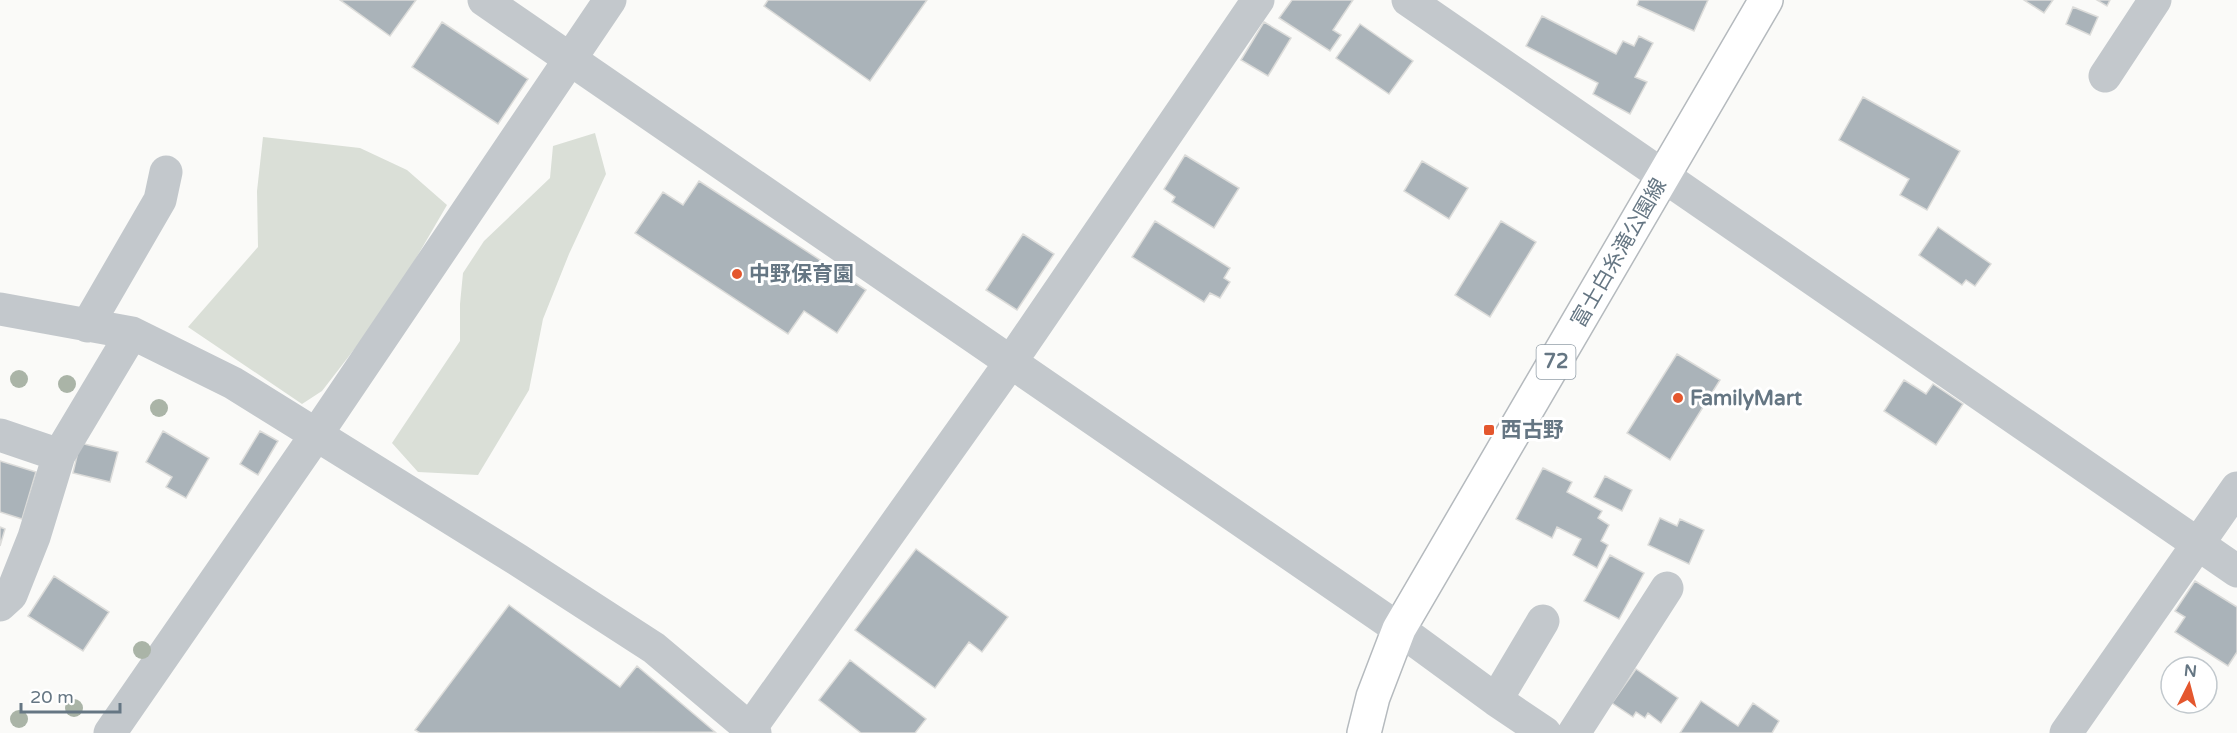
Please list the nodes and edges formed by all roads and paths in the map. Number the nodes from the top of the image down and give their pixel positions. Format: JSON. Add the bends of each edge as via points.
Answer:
{"nodes":[{"id":1,"x":484,"y":0,"type":"edge"},
{"id":2,"x":610,"y":0,"type":"edge"},
{"id":3,"x":1258,"y":0,"type":"edge"},
{"id":4,"x":1408,"y":0,"type":"edge"},
{"id":5,"x":1766,"y":0,"type":"edge"},
{"id":6,"x":2155,"y":0,"type":"edge"},
{"id":7,"x":569,"y":60,"type":"junction"},
{"id":8,"x":2106,"y":76,"type":"dead end"},
{"id":9,"x":166,"y":172,"type":"dead end"},
{"id":10,"x":1663,"y":177,"type":"junction"},
{"id":11,"x":0,"y":309,"type":"edge"},
{"id":12,"x":87,"y":326,"type":"junction"},
{"id":13,"x":132,"y":333,"type":"junction"},
{"id":14,"x":1010,"y":363,"type":"junction"},
{"id":15,"x":0,"y":435,"type":"edge"},
{"id":16,"x":316,"y":435,"type":"junction"},
{"id":17,"x":59,"y":455,"type":"junction"},
{"id":18,"x":2237,"y":488,"type":"edge"},
{"id":19,"x":2198,"y":544,"type":"junction"},
{"id":20,"x":2237,"y":571,"type":"edge"},
{"id":21,"x":1667,"y":588,"type":"dead end"},
{"id":22,"x":0,"y":605,"type":"edge"},
{"id":23,"x":1543,"y":621,"type":"dead end"},
{"id":24,"x":1399,"y":629,"type":"junction"},
{"id":25,"x":1496,"y":700,"type":"junction"},
{"id":26,"x":750,"y":732,"type":"edge"},
{"id":27,"x":110,"y":733,"type":"edge"},
{"id":28,"x":1365,"y":733,"type":"edge"},
{"id":29,"x":1545,"y":733,"type":"edge"},
{"id":30,"x":1574,"y":733,"type":"edge"},
{"id":31,"x":2066,"y":733,"type":"edge"}],
"edges":[{"from":1,"to":7,"type":"street"},
{"from":2,"to":7,"type":"street"},
{"from":3,"to":14,"type":"street"},
{"from":4,"to":10,"type":"street"},
{"from":5,"to":10,"type":"main road","name":"富士白糸滝公園線","number":"72"},
{"from":6,"to":8,"type":"street"},
{"from":7,"to":14,"type":"street"},
{"from":7,"to":16,"type":"street"},
{"from":9,"to":12,"type":"street","via":[[160,200]]},
{"from":10,"to":19,"type":"street"},
{"from":10,"to":24,"type":"main road","name":"富士白糸滝公園線","number":"72"},
{"from":11,"to":12,"type":"street"},
{"from":12,"to":13,"type":"street"},
{"from":13,"to":16,"type":"street","via":[[233,383]]},
{"from":13,"to":17,"type":"street"},
{"from":14,"to":24,"type":"street"},
{"from":14,"to":26,"type":"street"},
{"from":15,"to":17,"type":"street"},
{"from":16,"to":26,"type":"street","via":[[654,648]]},
{"from":16,"to":27,"type":"street"},
{"from":17,"to":22,"type":"street","via":[[34,537],[10,595]]},
{"from":18,"to":19,"type":"street"},
{"from":19,"to":20,"type":"street"},
{"from":19,"to":31,"type":"street"},
{"from":21,"to":30,"type":"street"},
{"from":23,"to":25,"type":"street"},
{"from":24,"to":25,"type":"street"},
{"from":24,"to":28,"type":"main road","name":"富士白糸滝公園線","number":"72","via":[[1373,697]]},
{"from":25,"to":29,"type":"street"}]}
